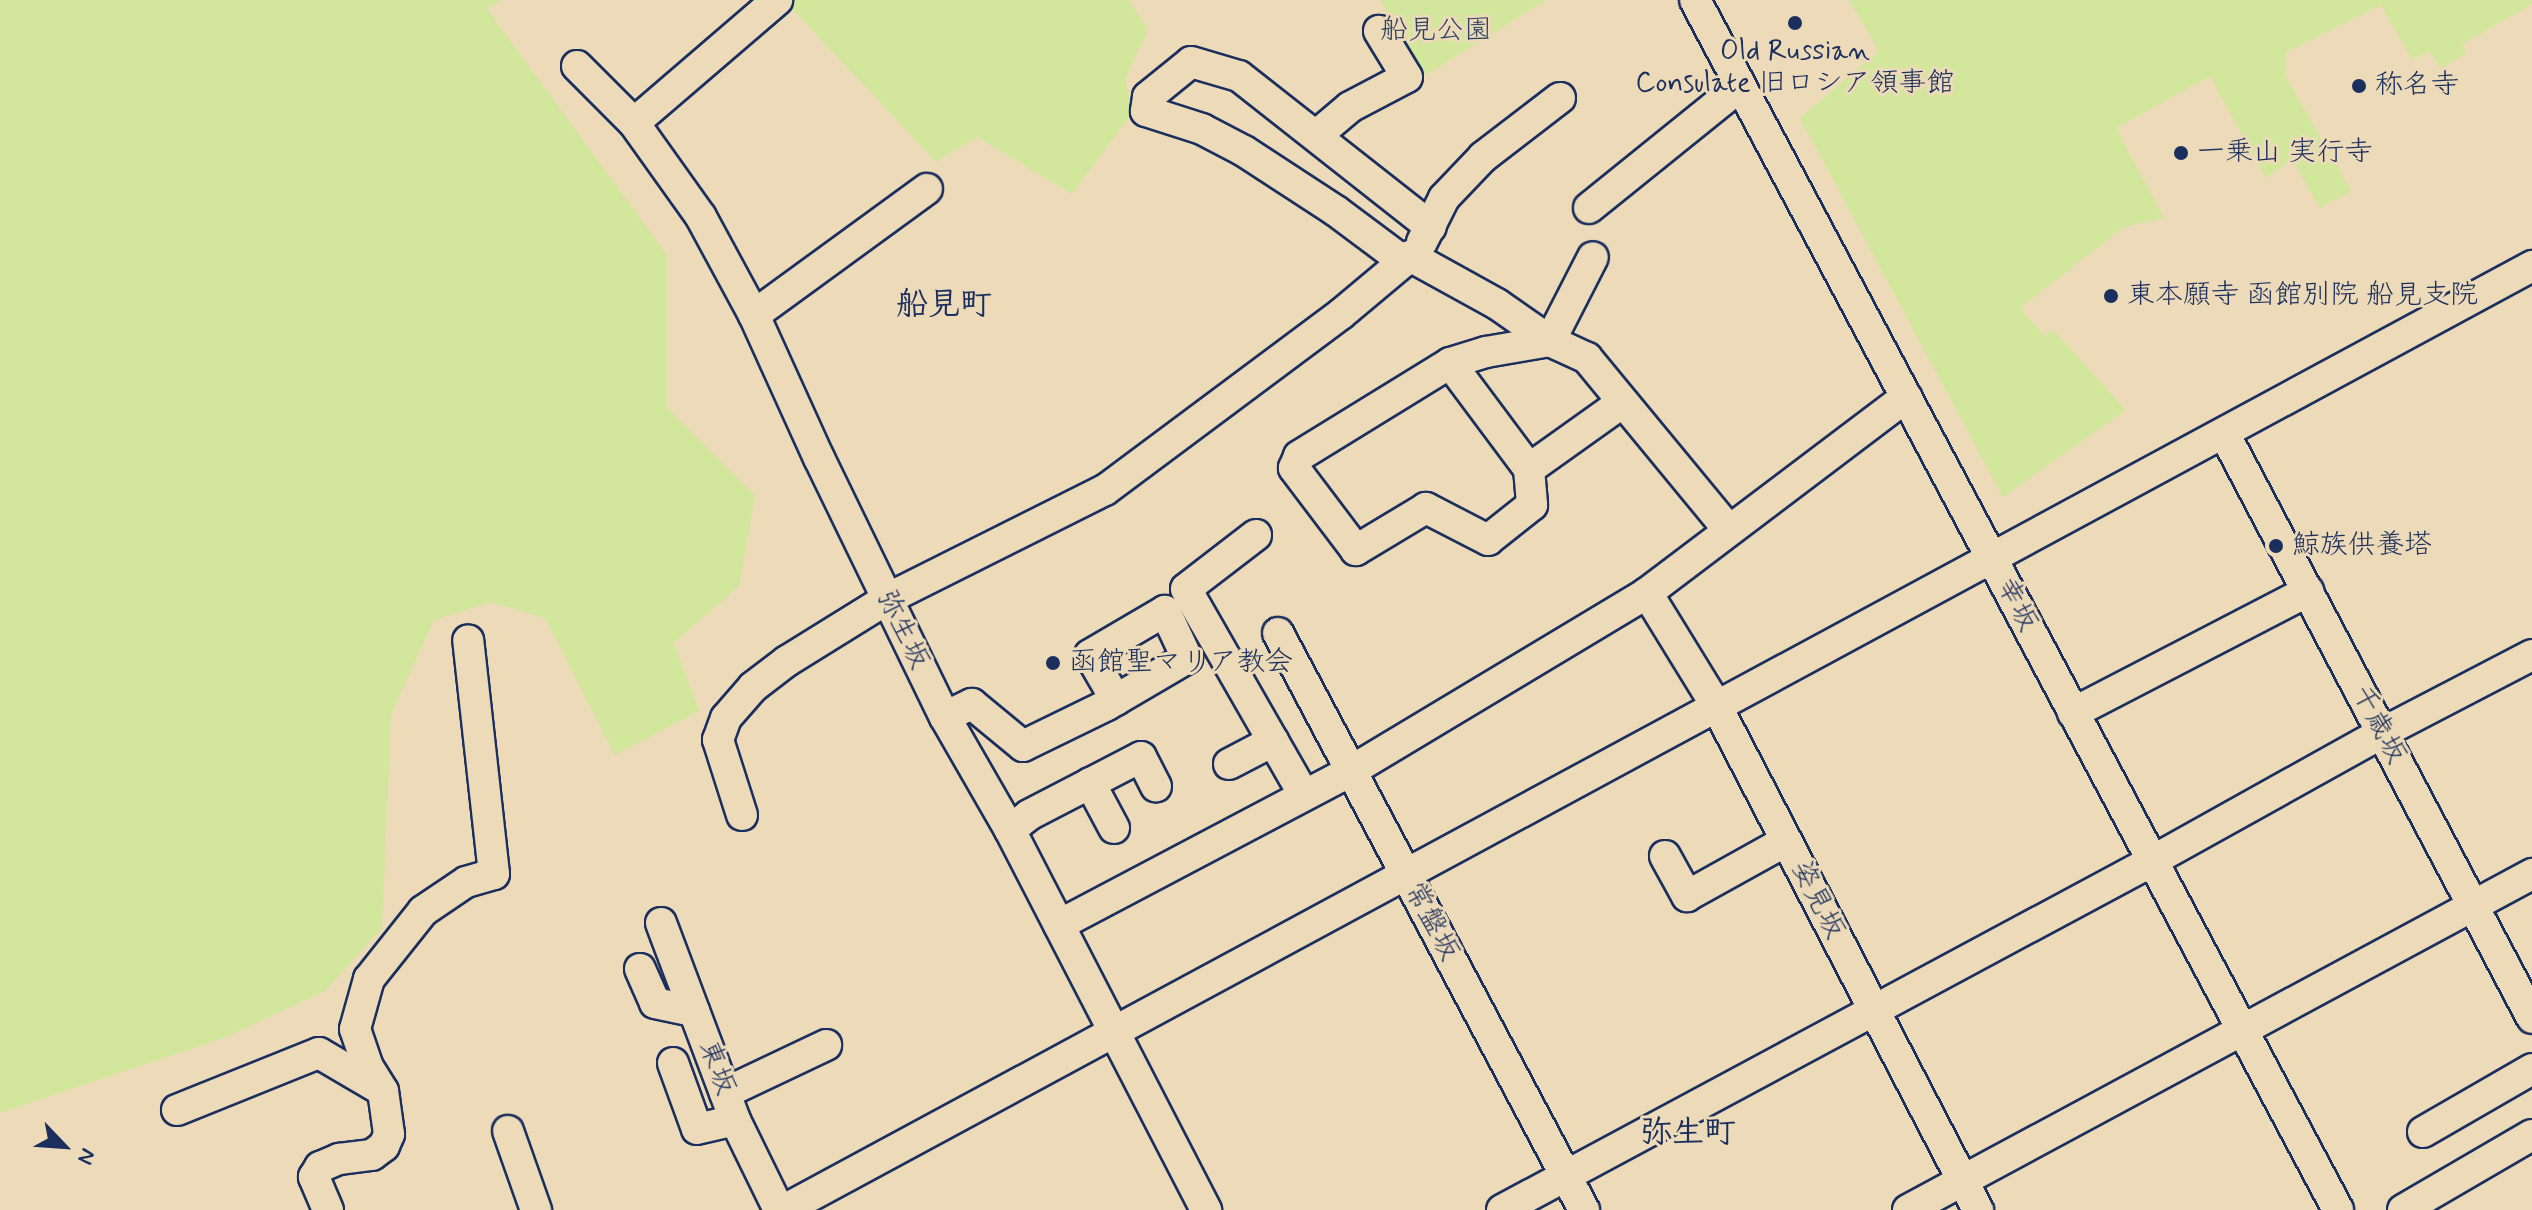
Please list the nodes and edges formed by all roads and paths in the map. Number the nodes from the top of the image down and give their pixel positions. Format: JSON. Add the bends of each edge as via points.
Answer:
{"nodes":[{"id":1,"x":777,"y":0,"type":"edge"},
{"id":2,"x":1695,"y":0,"type":"edge"},
{"id":3,"x":1379,"y":31,"type":"dead end"},
{"id":4,"x":577,"y":66,"type":"dead end"},
{"id":5,"x":1740,"y":86,"type":"junction"},
{"id":6,"x":1560,"y":98,"type":"dead end"},
{"id":7,"x":634,"y":123,"type":"junction"},
{"id":8,"x":1317,"y":135,"type":"junction"},
{"id":9,"x":927,"y":189,"type":"dead end"},
{"id":10,"x":1589,"y":208,"type":"dead end"},
{"id":11,"x":1431,"y":227,"type":"junction"},
{"id":12,"x":1593,"y":257,"type":"dead end"},
{"id":13,"x":1407,"y":258,"type":"junction"},
{"id":14,"x":2532,"y":266,"type":"edge"},
{"id":15,"x":754,"y":315,"type":"junction"},
{"id":16,"x":1550,"y":341,"type":"junction"},
{"id":17,"x":1450,"y":363,"type":"junction"},
{"id":18,"x":1906,"y":397,"type":"junction"},
{"id":19,"x":1623,"y":402,"type":"junction"},
{"id":20,"x":2224,"y":433,"type":"junction"},
{"id":21,"x":1529,"y":469,"type":"junction"},
{"id":22,"x":1729,"y":530,"type":"junction"},
{"id":23,"x":1256,"y":535,"type":"dead end"},
{"id":24,"x":1992,"y":559,"type":"junction"},
{"id":25,"x":2308,"y":591,"type":"junction"},
{"id":26,"x":1647,"y":593,"type":"junction"},
{"id":27,"x":887,"y":599,"type":"junction"},
{"id":28,"x":1278,"y":633,"type":"dead end"},
{"id":29,"x":468,"y":640,"type":"dead end"},
{"id":30,"x":2532,"y":655,"type":"edge"},
{"id":31,"x":1116,"y":700,"type":"dead end"},
{"id":32,"x":1717,"y":707,"type":"junction"},
{"id":33,"x":2073,"y":713,"type":"junction"},
{"id":34,"x":945,"y":717,"type":"junction"},
{"id":35,"x":2382,"y":733,"type":"junction"},
{"id":36,"x":1273,"y":741,"type":"junction"},
{"id":37,"x":1229,"y":764,"type":"dead end"},
{"id":38,"x":1351,"y":771,"type":"junction"},
{"id":39,"x":1090,"y":783,"type":"junction"},
{"id":40,"x":1156,"y":786,"type":"dead end"},
{"id":41,"x":1304,"y":795,"type":"junction"},
{"id":42,"x":742,"y":815,"type":"dead end"},
{"id":43,"x":1114,"y":828,"type":"dead end"},
{"id":44,"x":1010,"y":830,"type":"junction"},
{"id":45,"x":1786,"y":841,"type":"junction"},
{"id":46,"x":1665,"y":856,"type":"dead end"},
{"id":47,"x":2152,"y":861,"type":"junction"},
{"id":48,"x":2532,"y":874,"type":"edge"},
{"id":49,"x":1406,"y":875,"type":"junction"},
{"id":50,"x":2474,"y":905,"type":"junction"},
{"id":51,"x":661,"y":923,"type":"dead end"},
{"id":52,"x":1059,"y":925,"type":"junction"},
{"id":53,"x":640,"y":969,"type":"dead end"},
{"id":54,"x":1873,"y":1008,"type":"junction"},
{"id":55,"x":694,"y":1011,"type":"junction"},
{"id":56,"x":2532,"y":1018,"type":"edge"},
{"id":57,"x":2242,"y":1030,"type":"junction"},
{"id":58,"x":1113,"y":1034,"type":"junction"},
{"id":59,"x":826,"y":1045,"type":"dead end"},
{"id":60,"x":673,"y":1063,"type":"dead end"},
{"id":61,"x":2532,"y":1069,"type":"edge"},
{"id":62,"x":383,"y":1091,"type":"junction"},
{"id":63,"x":730,"y":1107,"type":"junction"},
{"id":64,"x":177,"y":1110,"type":"dead end"},
{"id":65,"x":508,"y":1131,"type":"dead end"},
{"id":66,"x":2423,"y":1132,"type":"dead end"},
{"id":67,"x":2532,"y":1135,"type":"edge"},
{"id":68,"x":1565,"y":1176,"type":"junction"},
{"id":69,"x":1963,"y":1180,"type":"junction"},
{"id":70,"x":791,"y":1208,"type":"edge"},
{"id":71,"x":328,"y":1210,"type":"edge"},
{"id":72,"x":536,"y":1210,"type":"edge"},
{"id":73,"x":1206,"y":1210,"type":"edge"},
{"id":74,"x":1502,"y":1210,"type":"edge"},
{"id":75,"x":1584,"y":1210,"type":"edge"},
{"id":76,"x":1908,"y":1210,"type":"edge"},
{"id":77,"x":1978,"y":1210,"type":"edge"},
{"id":78,"x":2338,"y":1210,"type":"edge"},
{"id":79,"x":2403,"y":1210,"type":"edge"}],
"edges":[{"from":1,"to":7,"type":"street"},
{"from":2,"to":5,"type":"street","name":"幸坂"},
{"from":3,"to":8,"type":"street","via":[[1407,77],[1350,107]]},
{"from":4,"to":7,"type":"street","name":"弥生坂"},
{"from":5,"to":10,"type":"street"},
{"from":5,"to":18,"type":"street","name":"幸坂"},
{"from":6,"to":11,"type":"street","via":[[1483,157],[1444,198]]},
{"from":7,"to":15,"type":"street","name":"弥生坂","via":[[701,217]]},
{"from":8,"to":11,"type":"street"},
{"from":8,"to":13,"type":"street","via":[[1239,76],[1201,64],[1191,62],[1148,97],[1146,111],[1202,129],[1244,151]]},
{"from":9,"to":15,"type":"street"},
{"from":11,"to":13,"type":"street"},
{"from":12,"to":16,"type":"street"},
{"from":13,"to":16,"type":"street","via":[[1497,304]]},
{"from":13,"to":27,"type":"street","via":[[1341,314],[1105,490]]},
{"from":14,"to":20,"type":"street"},
{"from":15,"to":27,"type":"street","name":"弥生坂"},
{"from":16,"to":17,"type":"street"},
{"from":16,"to":19,"type":"street","via":[[1587,358]]},
{"from":17,"to":21,"type":"street"},
{"from":17,"to":21,"type":"street","via":[[1299,456],[1294,468],[1356,550],[1426,508],[1488,540],[1532,505]]},
{"from":18,"to":22,"type":"street"},
{"from":18,"to":24,"type":"street","name":"幸坂"},
{"from":19,"to":21,"type":"street"},
{"from":19,"to":22,"type":"street"},
{"from":20,"to":24,"type":"street"},
{"from":20,"to":25,"type":"street","name":"千歳坂"},
{"from":22,"to":26,"type":"street"},
{"from":23,"to":36,"type":"street","via":[[1186,589]]},
{"from":24,"to":32,"type":"street"},
{"from":24,"to":33,"type":"street","name":"幸坂"},
{"from":25,"to":33,"type":"street"},
{"from":25,"to":35,"type":"street","name":"千歳坂"},
{"from":26,"to":32,"type":"street","name":"姿見坂"},
{"from":26,"to":38,"type":"street"},
{"from":27,"to":34,"type":"street","name":"弥生坂"},
{"from":27,"to":42,"type":"street","via":[[787,661],[753,687],[726,718],[718,740]]},
{"from":28,"to":38,"type":"street","name":"常盤坂"},
{"from":29,"to":62,"type":"street","via":[[494,874],[466,882],[423,911],[369,979],[355,1029]]},
{"from":30,"to":35,"type":"street"},
{"from":31,"to":34,"type":"street","via":[[1023,746],[972,704]]},
{"from":32,"to":45,"type":"street","name":"姿見坂"},
{"from":32,"to":49,"type":"street"},
{"from":33,"to":47,"type":"street","name":"幸坂"},
{"from":34,"to":44,"type":"street","name":"弥生坂"},
{"from":35,"to":47,"type":"street"},
{"from":35,"to":50,"type":"street","name":"千歳坂"},
{"from":36,"to":37,"type":"street"},
{"from":36,"to":41,"type":"street"},
{"from":38,"to":41,"type":"street"},
{"from":38,"to":49,"type":"street","name":"常盤坂"},
{"from":39,"to":40,"type":"street","via":[[1141,757]]},
{"from":39,"to":43,"type":"street"},
{"from":39,"to":44,"type":"street"},
{"from":41,"to":52,"type":"street"},
{"from":44,"to":52,"type":"street","name":"弥生坂"},
{"from":45,"to":46,"type":"street","via":[[1687,896]]},
{"from":45,"to":54,"type":"street","name":"姿見坂"},
{"from":47,"to":54,"type":"street"},
{"from":47,"to":57,"type":"street","name":"幸坂"},
{"from":48,"to":50,"type":"street"},
{"from":49,"to":58,"type":"street"},
{"from":49,"to":68,"type":"street","name":"常盤坂"},
{"from":50,"to":56,"type":"street","name":"千歳坂"},
{"from":50,"to":57,"type":"street"},
{"from":51,"to":55,"type":"street","name":"東坂"},
{"from":52,"to":58,"type":"street","name":"弥生坂"},
{"from":53,"to":55,"type":"street","via":[[655,1003]]},
{"from":54,"to":68,"type":"street"},
{"from":54,"to":69,"type":"street","name":"姿見坂"},
{"from":55,"to":63,"type":"street","name":"東坂"},
{"from":57,"to":69,"type":"street"},
{"from":57,"to":78,"type":"street","name":"幸坂"},
{"from":58,"to":70,"type":"street","via":[[1084,1045]]},
{"from":58,"to":73,"type":"street","name":"弥生坂"},
{"from":59,"to":63,"type":"street"},
{"from":60,"to":63,"type":"street","via":[[697,1129]]},
{"from":61,"to":66,"type":"street"},
{"from":62,"to":64,"type":"street","via":[[319,1053]]},
{"from":62,"to":71,"type":"street","via":[[389,1134],[384,1146],[372,1155],[329,1163],[314,1177]]},
{"from":63,"to":70,"type":"street","name":"東坂"},
{"from":65,"to":72,"type":"street"},
{"from":67,"to":79,"type":"street"},
{"from":68,"to":74,"type":"street"},
{"from":68,"to":75,"type":"street","name":"常盤坂"},
{"from":69,"to":76,"type":"street"},
{"from":69,"to":77,"type":"street","name":"姿見坂"}]}
